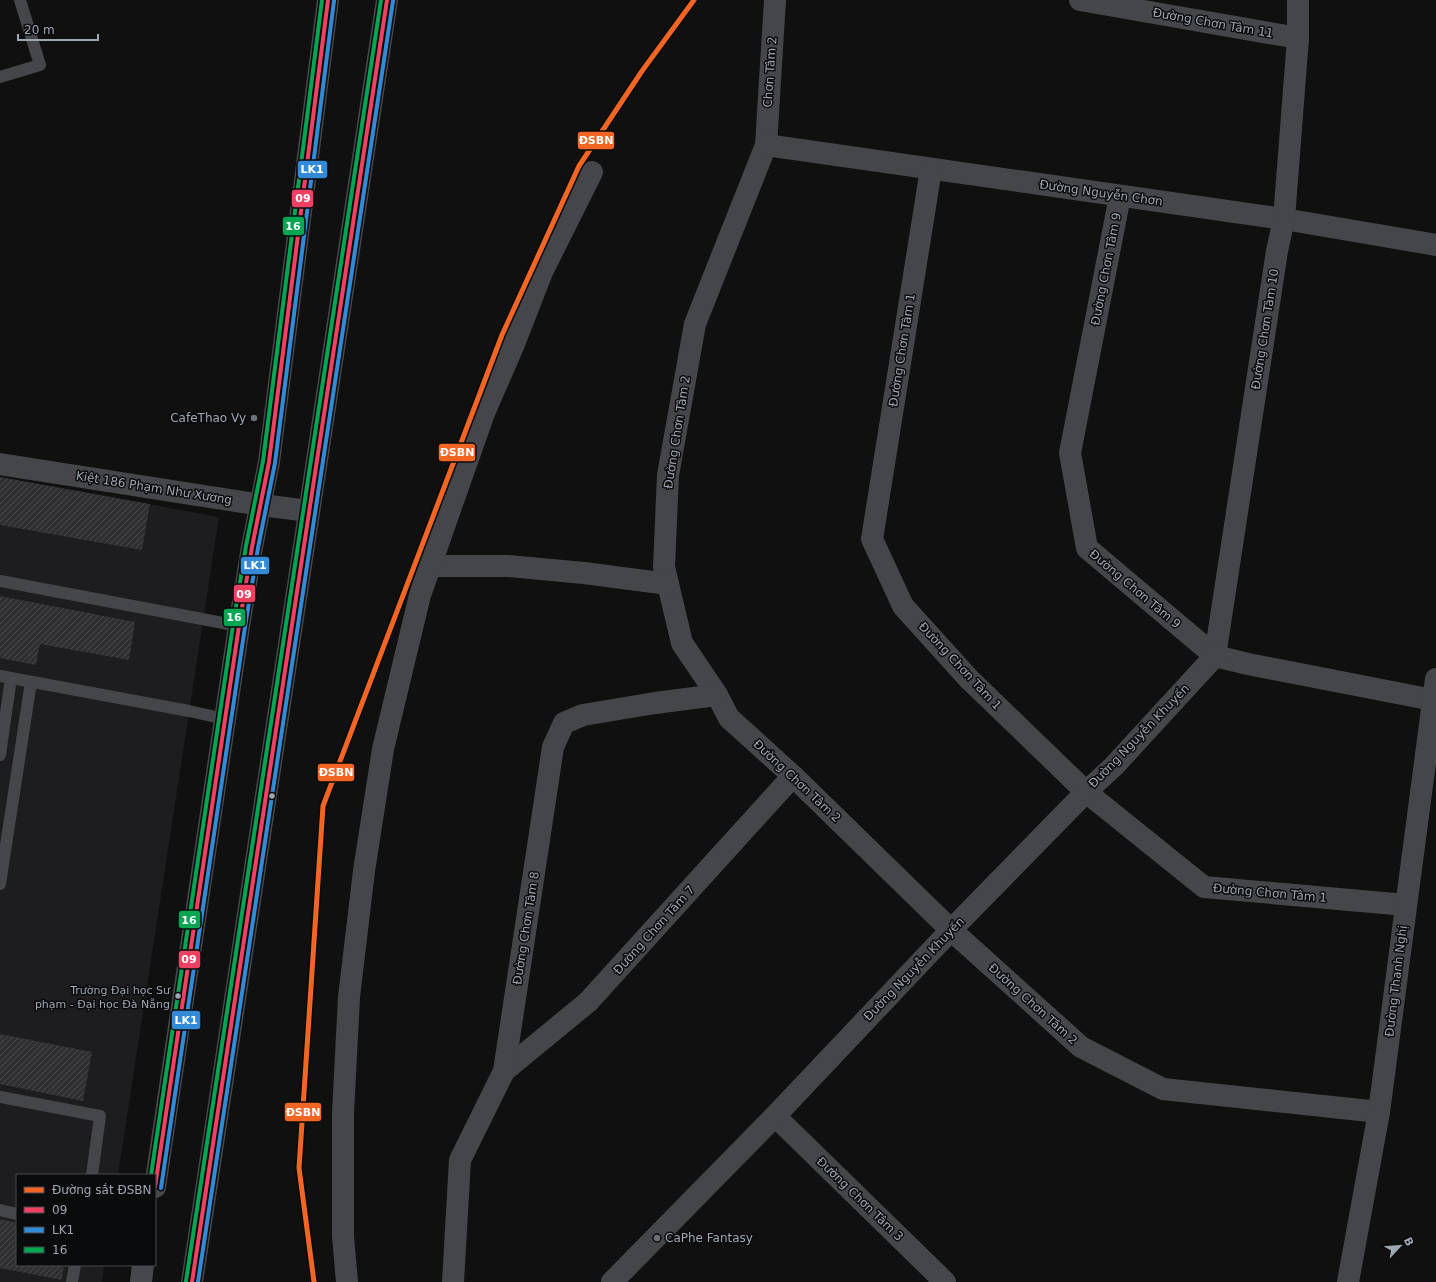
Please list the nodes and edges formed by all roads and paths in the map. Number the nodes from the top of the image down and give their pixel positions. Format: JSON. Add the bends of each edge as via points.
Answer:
{"nodes":[{"id":1,"x":20,"y":0,"type":"edge"},
{"id":2,"x":328,"y":0,"type":"edge"},
{"id":3,"x":387,"y":0,"type":"edge"},
{"id":4,"x":775,"y":0,"type":"edge"},
{"id":5,"x":1080,"y":0,"type":"edge"},
{"id":6,"x":1298,"y":0,"type":"edge"},
{"id":7,"x":1298,"y":38,"type":"junction"},
{"id":8,"x":0,"y":77,"type":"edge"},
{"id":9,"x":766,"y":145,"type":"junction"},
{"id":10,"x":931,"y":168,"type":"junction"},
{"id":11,"x":592,"y":172,"type":"dead end"},
{"id":12,"x":1120,"y":196,"type":"junction"},
{"id":13,"x":1284,"y":219,"type":"junction"},
{"id":14,"x":1436,"y":245,"type":"edge"},
{"id":15,"x":0,"y":464,"type":"edge"},
{"id":16,"x":261,"y":505,"type":"junction"},
{"id":17,"x":309,"y":511,"type":"junction"},
{"id":18,"x":430,"y":566,"type":"junction"},
{"id":19,"x":0,"y":581,"type":"edge"},
{"id":20,"x":668,"y":584,"type":"junction"},
{"id":21,"x":239,"y":626,"type":"junction"},
{"id":22,"x":1215,"y":656,"type":"junction"},
{"id":23,"x":6,"y":677,"type":"edge"},
{"id":24,"x":1436,"y":679,"type":"edge"},
{"id":25,"x":31,"y":682,"type":"junction"},
{"id":26,"x":717,"y":695,"type":"junction"},
{"id":27,"x":1433,"y":700,"type":"junction"},
{"id":28,"x":225,"y":719,"type":"junction"},
{"id":29,"x":0,"y":755,"type":"edge"},
{"id":30,"x":793,"y":776,"type":"junction"},
{"id":31,"x":1086,"y":792,"type":"junction"},
{"id":32,"x":0,"y":884,"type":"edge"},
{"id":33,"x":1406,"y":905,"type":"junction"},
{"id":34,"x":951,"y":930,"type":"junction"},
{"id":35,"x":504,"y":1071,"type":"junction"},
{"id":36,"x":0,"y":1097,"type":"edge"},
{"id":37,"x":1379,"y":1112,"type":"junction"},
{"id":38,"x":775,"y":1116,"type":"junction"},
{"id":39,"x":92,"y":1174,"type":"edge"},
{"id":40,"x":156,"y":1179,"type":"edge"},
{"id":41,"x":0,"y":1210,"type":"edge"},
{"id":42,"x":16,"y":1214,"type":"edge"},
{"id":43,"x":75,"y":1266,"type":"edge"},
{"id":44,"x":143,"y":1266,"type":"edge"},
{"id":45,"x":72,"y":1282,"type":"edge"},
{"id":46,"x":141,"y":1282,"type":"edge"},
{"id":47,"x":192,"y":1282,"type":"edge"},
{"id":48,"x":347,"y":1282,"type":"edge"},
{"id":49,"x":452,"y":1282,"type":"edge"},
{"id":50,"x":612,"y":1282,"type":"edge"},
{"id":51,"x":945,"y":1282,"type":"edge"},
{"id":52,"x":1348,"y":1282,"type":"edge"}],
"edges":[{"from":1,"to":8,"type":"lane","via":[[40,65]]},
{"from":2,"to":16,"type":"highway","via":[[270,462]]},
{"from":3,"to":17,"type":"highway"},
{"from":4,"to":9,"type":"street","name":"Chơn Tâm 2"},
{"from":5,"to":7,"type":"street","name":"Đường Chơn Tâm 11"},
{"from":6,"to":7,"type":"street","name":"Đường Chơn Tâm 10"},
{"from":7,"to":13,"type":"street","name":"Đường Chơn Tâm 10"},
{"from":9,"to":10,"type":"street","name":"Đường Nguyễn Chơn"},
{"from":9,"to":20,"type":"street","name":"Đường Chơn Tâm 2","via":[[695,324],[668,475],[664,567]]},
{"from":10,"to":12,"type":"street","name":"Đường Nguyễn Chơn"},
{"from":10,"to":31,"type":"street","name":"Đường Chơn Tâm 1","via":[[872,539],[903,606],[969,679]]},
{"from":11,"to":18,"type":"street","via":[[542,272],[484,413]]},
{"from":12,"to":13,"type":"street","name":"Đường Nguyễn Chơn"},
{"from":12,"to":22,"type":"street","name":"Đường Chơn Tâm 9","via":[[1070,453],[1087,548]]},
{"from":13,"to":14,"type":"street","name":"Đường Nguyễn Chơn"},
{"from":13,"to":22,"type":"street","name":"Đường Chơn Tâm 10"},
{"from":15,"to":16,"type":"street","name":"Kiệt 186 Phạm Như Xương"},
{"from":16,"to":17,"type":"street","name":"Kiệt 186 Phạm Như Xương"},
{"from":16,"to":21,"type":"highway"},
{"from":17,"to":47,"type":"highway"},
{"from":18,"to":20,"type":"street","via":[[508,566]]},
{"from":18,"to":48,"type":"street","via":[[420,595],[383,749],[363,879],[349,997],[343,1113],[343,1236]]},
{"from":19,"to":21,"type":"lane"},
{"from":20,"to":26,"type":"street","name":"Đường Chơn Tâm 2","via":[[682,643]]},
{"from":21,"to":28,"type":"highway"},
{"from":22,"to":27,"type":"street","name":"Đường Chơn Tâm 9"},
{"from":22,"to":31,"type":"street","name":"Đường Nguyễn Khuyến","via":[[1114,766]]},
{"from":23,"to":25,"type":"lane"},
{"from":23,"to":29,"type":"lane"},
{"from":24,"to":27,"type":"street","name":"Đường Thanh Nghị"},
{"from":25,"to":28,"type":"lane"},
{"from":25,"to":32,"type":"lane"},
{"from":26,"to":30,"type":"street","name":"Đường Chơn Tâm 2","via":[[729,718]]},
{"from":26,"to":35,"type":"street","name":"Đường Chơn Tâm 8","via":[[583,715],[564,723],[553,747]]},
{"from":27,"to":33,"type":"street","name":"Đường Thanh Nghị"},
{"from":28,"to":40,"type":"highway"},
{"from":30,"to":34,"type":"street","name":"Đường Chơn Tâm 2"},
{"from":30,"to":35,"type":"street","name":"Đường Chơn Tâm 7","via":[[588,1002]]},
{"from":31,"to":33,"type":"street","name":"Đường Chơn Tâm 1","via":[[1204,887]]},
{"from":31,"to":34,"type":"street","name":"Đường Nguyễn Khuyến"},
{"from":33,"to":37,"type":"street","name":"Đường Thanh Nghị"},
{"from":34,"to":37,"type":"street","name":"Đường Chơn Tâm 2","via":[[1081,1047],[1163,1089]]},
{"from":34,"to":38,"type":"street","name":"Đường Nguyễn Khuyến"},
{"from":35,"to":49,"type":"street","name":"Đường Chơn Tâm 8","via":[[460,1160]]},
{"from":36,"to":39,"type":"lane","via":[[100,1116]]},
{"from":37,"to":52,"type":"street","name":"Đường Thanh Nghị"},
{"from":38,"to":50,"type":"street","name":"Đường Nguyễn Khuyến"},
{"from":38,"to":51,"type":"street","name":"Đường Chơn Tâm 3"},
{"from":41,"to":42,"type":"lane"},
{"from":43,"to":45,"type":"lane"},
{"from":44,"to":46,"type":"highway"}]}
